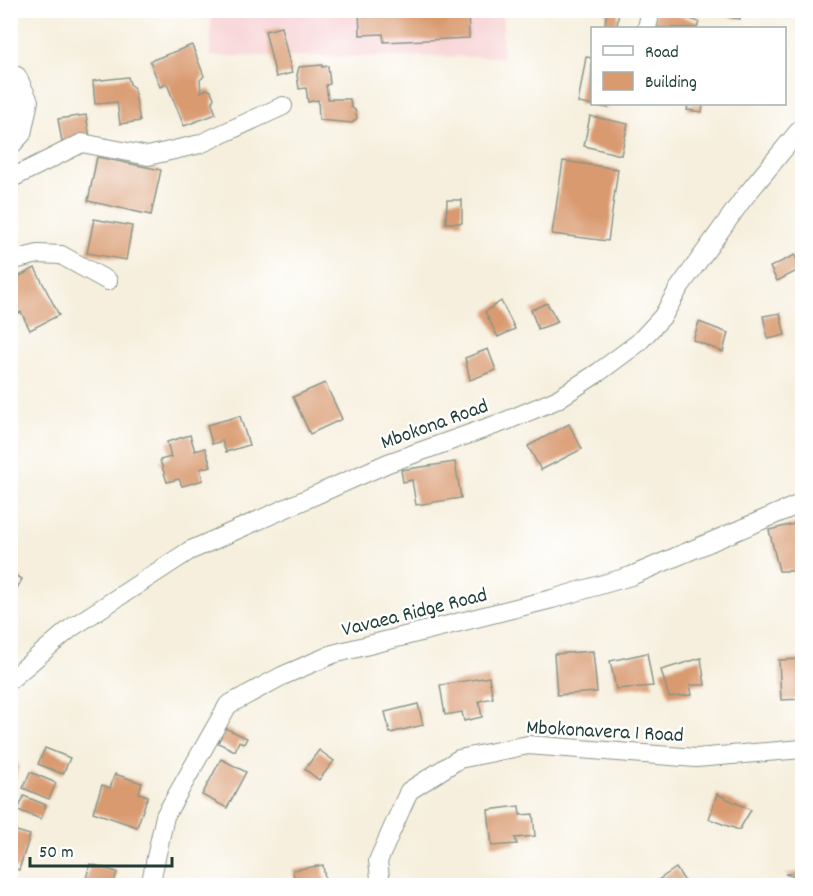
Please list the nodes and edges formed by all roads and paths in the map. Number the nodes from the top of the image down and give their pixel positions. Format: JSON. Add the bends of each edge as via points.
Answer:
{"nodes":[{"id":1,"x":651,"y":10,"type":"edge"},
{"id":2,"x":647,"y":27,"type":"edge"},
{"id":3,"x":10,"y":73,"type":"edge"},
{"id":4,"x":283,"y":106,"type":"dead end"},
{"id":5,"x":802,"y":127,"type":"edge"},
{"id":6,"x":10,"y":147,"type":"edge"},
{"id":7,"x":10,"y":179,"type":"edge"},
{"id":8,"x":10,"y":261,"type":"edge"},
{"id":9,"x":108,"y":281,"type":"dead end"},
{"id":10,"x":802,"y":503,"type":"edge"},
{"id":11,"x":10,"y":680,"type":"edge"},
{"id":12,"x":802,"y":749,"type":"edge"},
{"id":13,"x":150,"y":885,"type":"edge"},
{"id":14,"x":381,"y":885,"type":"edge"}],
"edges":[{"from":1,"to":2,"type":"street"},
{"from":3,"to":6,"type":"street","via":[[17,76],[29,101],[22,134]]},
{"from":4,"to":7,"type":"street","via":[[200,144],[148,156],[82,143]]},
{"from":5,"to":11,"type":"street","name":"Mbokona Road","via":[[743,199],[663,316],[638,343],[599,372],[546,404],[388,463],[189,551],[71,628]]},
{"from":8,"to":9,"type":"street","via":[[38,254],[61,255]]},
{"from":10,"to":13,"type":"street","name":"Vavaea Ridge Road","via":[[631,576],[333,654],[228,705],[165,816]]},
{"from":12,"to":14,"type":"street","name":"Mbokonavera 1 Road","via":[[696,758],[528,745],[459,759],[409,791],[378,861]]}]}
